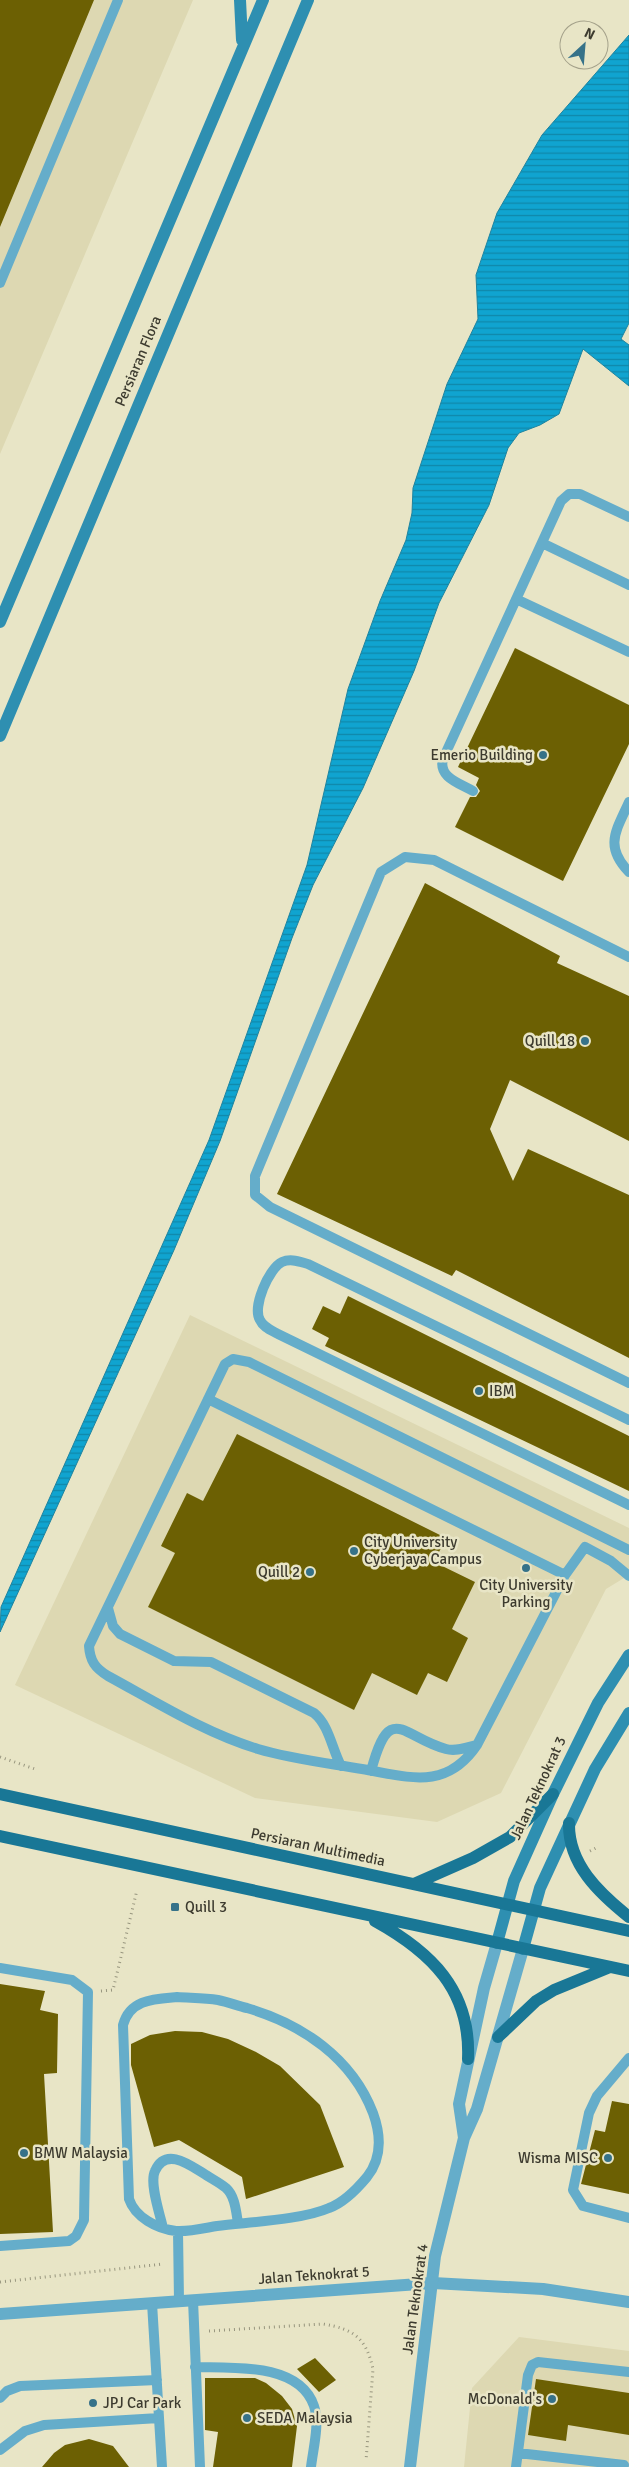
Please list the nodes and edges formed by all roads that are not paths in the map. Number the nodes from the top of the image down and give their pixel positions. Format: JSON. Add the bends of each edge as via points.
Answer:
{"nodes":[{"id":1,"x":118,"y":0,"type":"edge"},
{"id":2,"x":240,"y":0,"type":"edge"},
{"id":3,"x":263,"y":0,"type":"edge"},
{"id":4,"x":308,"y":0,"type":"edge"},
{"id":5,"x":242,"y":45,"type":"junction"},
{"id":6,"x":0,"y":283,"type":"edge"},
{"id":7,"x":629,"y":517,"type":"edge"},
{"id":8,"x":542,"y":543,"type":"junction"},
{"id":9,"x":629,"y":585,"type":"edge"},
{"id":10,"x":516,"y":599,"type":"junction"},
{"id":11,"x":0,"y":622,"type":"edge"},
{"id":12,"x":629,"y":652,"type":"edge"},
{"id":13,"x":0,"y":736,"type":"edge"},
{"id":14,"x":473,"y":791,"type":"dead end"},
{"id":15,"x":629,"y":802,"type":"edge"},
{"id":16,"x":629,"y":872,"type":"edge"},
{"id":17,"x":629,"y":957,"type":"edge"},
{"id":18,"x":629,"y":1383,"type":"edge"},
{"id":19,"x":208,"y":1399,"type":"junction"},
{"id":20,"x":629,"y":1420,"type":"edge"},
{"id":21,"x":629,"y":1505,"type":"edge"},
{"id":22,"x":593,"y":1532,"type":"junction"},
{"id":23,"x":585,"y":1547,"type":"junction"},
{"id":24,"x":629,"y":1550,"type":"edge"},
{"id":25,"x":565,"y":1575,"type":"junction"},
{"id":26,"x":629,"y":1576,"type":"edge"},
{"id":27,"x":108,"y":1608,"type":"junction"},
{"id":28,"x":629,"y":1655,"type":"edge"},
{"id":29,"x":629,"y":1714,"type":"edge"},
{"id":30,"x":477,"y":1745,"type":"junction"},
{"id":31,"x":341,"y":1766,"type":"junction"},
{"id":32,"x":371,"y":1771,"type":"junction"},
{"id":33,"x":0,"y":1794,"type":"edge"},
{"id":34,"x":552,"y":1794,"type":"junction"},
{"id":35,"x":569,"y":1823,"type":"junction"},
{"id":36,"x":0,"y":1836,"type":"edge"},
{"id":37,"x":414,"y":1884,"type":"junction"},
{"id":38,"x":508,"y":1905,"type":"junction"},
{"id":39,"x":533,"y":1910,"type":"junction"},
{"id":40,"x":364,"y":1914,"type":"junction"},
{"id":41,"x":629,"y":1917,"type":"edge"},
{"id":42,"x":629,"y":1931,"type":"edge"},
{"id":43,"x":497,"y":1943,"type":"junction"},
{"id":44,"x":523,"y":1948,"type":"junction"},
{"id":45,"x":610,"y":1967,"type":"junction"},
{"id":46,"x":0,"y":1968,"type":"edge"},
{"id":47,"x":629,"y":1971,"type":"edge"},
{"id":48,"x":498,"y":2037,"type":"junction"},
{"id":49,"x":629,"y":2058,"type":"edge"},
{"id":50,"x":468,"y":2059,"type":"junction"},
{"id":51,"x":464,"y":2138,"type":"junction"},
{"id":52,"x":629,"y":2218,"type":"edge"},
{"id":53,"x":238,"y":2223,"type":"junction"},
{"id":54,"x":163,"y":2228,"type":"junction"},
{"id":55,"x":178,"y":2231,"type":"junction"},
{"id":56,"x":0,"y":2246,"type":"edge"},
{"id":57,"x":433,"y":2283,"type":"junction"},
{"id":58,"x":180,"y":2300,"type":"junction"},
{"id":59,"x":193,"y":2300,"type":"junction"},
{"id":60,"x":152,"y":2302,"type":"junction"},
{"id":61,"x":629,"y":2302,"type":"edge"},
{"id":62,"x":0,"y":2314,"type":"edge"},
{"id":63,"x":195,"y":2367,"type":"junction"},
{"id":64,"x":629,"y":2372,"type":"edge"},
{"id":65,"x":157,"y":2380,"type":"junction"},
{"id":66,"x":0,"y":2398,"type":"edge"},
{"id":67,"x":159,"y":2418,"type":"junction"},
{"id":68,"x":0,"y":2450,"type":"edge"},
{"id":69,"x":518,"y":2453,"type":"junction"},
{"id":70,"x":626,"y":2466,"type":"edge"},
{"id":71,"x":162,"y":2467,"type":"edge"},
{"id":72,"x":200,"y":2467,"type":"edge"},
{"id":73,"x":310,"y":2467,"type":"edge"},
{"id":74,"x":410,"y":2467,"type":"edge"},
{"id":75,"x":516,"y":2467,"type":"edge"}],
"edges":[{"from":1,"to":6,"type":"lane"},
{"from":2,"to":5,"type":"main road"},
{"from":3,"to":5,"type":"main road","name":"Persiaran Flora"},
{"from":4,"to":13,"type":"main road","name":"Persiaran Flora"},
{"from":5,"to":11,"type":"main road","name":"Persiaran Flora"},
{"from":7,"to":8,"type":"lane","via":[[580,494],[569,494],[561,501]]},
{"from":8,"to":9,"type":"lane"},
{"from":8,"to":10,"type":"lane"},
{"from":10,"to":12,"type":"lane"},
{"from":10,"to":14,"type":"lane","via":[[441,766],[450,778]]},
{"from":15,"to":16,"type":"lane","via":[[616,830],[613,848]]},
{"from":17,"to":18,"type":"lane","via":[[434,860],[405,857],[381,872],[256,1176],[255,1195],[270,1207]]},
{"from":19,"to":22,"type":"lane","via":[[225,1364],[233,1359],[242,1359]]},
{"from":19,"to":25,"type":"lane"},
{"from":19,"to":27,"type":"lane"},
{"from":20,"to":21,"type":"lane","via":[[308,1264],[287,1260],[280,1263],[272,1269],[259,1299],[256,1311],[260,1320],[278,1334]]},
{"from":22,"to":23,"type":"lane"},
{"from":22,"to":24,"type":"lane"},
{"from":23,"to":25,"type":"lane"},
{"from":23,"to":26,"type":"lane","via":[[611,1561]]},
{"from":25,"to":30,"type":"lane"},
{"from":27,"to":31,"type":"lane","via":[[113,1626],[120,1634],[174,1661],[211,1662],[314,1713],[323,1720]]},
{"from":27,"to":31,"type":"lane","via":[[89,1646],[96,1668],[201,1726],[246,1744]]},
{"from":28,"to":34,"type":"main road","name":"Jalan Teknokrat 3","via":[[598,1703]]},
{"from":29,"to":35,"type":"main road","via":[[595,1770]]},
{"from":30,"to":32,"type":"lane","via":[[456,1769],[427,1779]]},
{"from":30,"to":32,"type":"lane","via":[[446,1749],[404,1729],[392,1730],[383,1735]]},
{"from":31,"to":32,"type":"lane"},
{"from":33,"to":37,"type":"main road","name":"Persiaran Multimedia"},
{"from":34,"to":37,"type":"main road","via":[[510,1837]]},
{"from":34,"to":38,"type":"main road","name":"Jalan Teknokrat 3","via":[[521,1863]]},
{"from":35,"to":39,"type":"main road"},
{"from":35,"to":41,"type":"main road","via":[[575,1859],[594,1885]]},
{"from":36,"to":40,"type":"main road"},
{"from":37,"to":38,"type":"main road","name":"Persiaran Multimedia"},
{"from":38,"to":39,"type":"main road","name":"Persiaran Multimedia"},
{"from":38,"to":43,"type":"main road","name":"Jalan Teknokrat 3"},
{"from":39,"to":42,"type":"main road","name":"Persiaran Multimedia"},
{"from":39,"to":44,"type":"main road","name":"Jalan Teknokrat 4"},
{"from":40,"to":43,"type":"main road"},
{"from":40,"to":50,"type":"main road","via":[[406,1939],[425,1954],[444,1976],[465,2018],[469,2036]]},
{"from":43,"to":44,"type":"main road"},
{"from":43,"to":50,"type":"street","name":"Jalan Teknokrat 4"},
{"from":44,"to":45,"type":"main road"},
{"from":44,"to":48,"type":"street","name":"Jalan Teknokrat 4"},
{"from":45,"to":47,"type":"main road"},
{"from":45,"to":48,"type":"main road","via":[[542,1997]]},
{"from":46,"to":56,"type":"lane","via":[[72,1980],[88,1992],[84,2220],[76,2236],[69,2241]]},
{"from":48,"to":51,"type":"street","name":"Jalan Teknokrat 4","via":[[477,2109]]},
{"from":49,"to":52,"type":"lane","via":[[597,2096],[589,2113],[573,2190],[583,2206]]},
{"from":50,"to":51,"type":"street","name":"Jalan Teknokrat 4","via":[[459,2104]]},
{"from":51,"to":57,"type":"street","name":"Jalan Teknokrat 4","via":[[436,2256]]},
{"from":53,"to":54,"type":"lane","via":[[236,2208],[226,2188],[180,2160],[171,2159],[160,2163],[154,2172]]},
{"from":53,"to":54,"type":"lane","via":[[308,2214],[330,2208],[352,2194],[368,2176],[376,2160],[380,2143],[376,2124],[365,2094],[350,2072],[328,2050],[294,2026],[265,2013],[220,2000],[177,1997],[145,2000],[126,2015],[123,2025],[129,2198],[132,2208],[140,2216]]},
{"from":53,"to":55,"type":"lane"},
{"from":54,"to":55,"type":"lane"},
{"from":55,"to":58,"type":"lane"},
{"from":57,"to":59,"type":"street","name":"Jalan Teknokrat 5"},
{"from":57,"to":61,"type":"street","name":"Jalan Teknokrat 5","via":[[543,2289]]},
{"from":57,"to":74,"type":"street","name":"Jalan Teknokrat 4","via":[[414,2413]]},
{"from":58,"to":59,"type":"street","name":"Jalan Teknokrat 5"},
{"from":58,"to":60,"type":"street","name":"Jalan Teknokrat 5"},
{"from":59,"to":63,"type":"lane"},
{"from":60,"to":62,"type":"street","name":"Jalan Teknokrat 5"},
{"from":60,"to":65,"type":"lane"},
{"from":63,"to":72,"type":"lane"},
{"from":63,"to":73,"type":"lane","via":[[272,2371],[295,2382],[315,2407]]},
{"from":64,"to":69,"type":"lane","via":[[538,2362],[532,2365]]},
{"from":65,"to":66,"type":"lane","via":[[20,2386]]},
{"from":65,"to":67,"type":"lane"},
{"from":67,"to":68,"type":"lane","via":[[44,2424],[25,2431]]},
{"from":67,"to":71,"type":"lane"},
{"from":69,"to":70,"type":"lane"},
{"from":69,"to":75,"type":"lane"}]}
